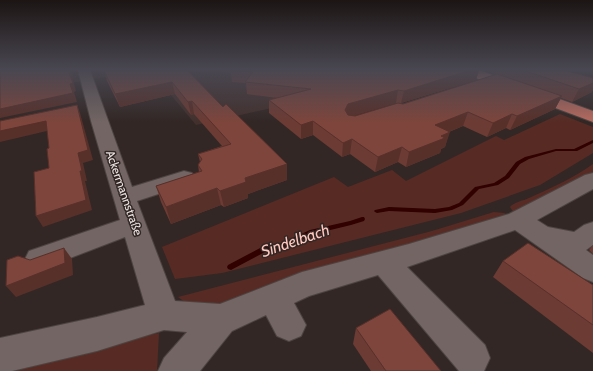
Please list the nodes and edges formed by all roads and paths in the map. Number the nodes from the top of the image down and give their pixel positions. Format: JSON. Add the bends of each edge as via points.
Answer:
{"nodes":[{"id":1,"x":90,"y":87,"type":"edge"},
{"id":2,"x":490,"y":87,"type":"edge"},
{"id":3,"x":593,"y":117,"type":"edge"},
{"id":4,"x":193,"y":175,"type":"edge"},
{"id":5,"x":593,"y":180,"type":"edge"},
{"id":6,"x":125,"y":197,"type":"junction"},
{"id":7,"x":134,"y":224,"type":"junction"},
{"id":8,"x":529,"y":227,"type":"junction"},
{"id":9,"x":593,"y":232,"type":"edge"},
{"id":10,"x":38,"y":259,"type":"edge"},
{"id":11,"x":384,"y":262,"type":"junction"},
{"id":12,"x":593,"y":270,"type":"edge"},
{"id":13,"x":273,"y":297,"type":"junction"},
{"id":14,"x":164,"y":315,"type":"junction"},
{"id":15,"x":220,"y":320,"type":"junction"},
{"id":16,"x":289,"y":325,"type":"dead end"},
{"id":17,"x":0,"y":356,"type":"edge"},
{"id":18,"x":472,"y":358,"type":"dead end"},
{"id":19,"x":177,"y":371,"type":"edge"}],
"edges":[{"from":1,"to":6,"type":"street","name":"Ackermannstraße","via":[[88,106],[99,121]]},
{"from":2,"to":3,"type":"main road"},
{"from":4,"to":6,"type":"street"},
{"from":5,"to":8,"type":"street"},
{"from":6,"to":7,"type":"street","name":"Ackermannstraße"},
{"from":7,"to":10,"type":"street"},
{"from":7,"to":14,"type":"street","name":"Ackermannstraße"},
{"from":8,"to":9,"type":"street","via":[[578,243]]},
{"from":8,"to":11,"type":"street"},
{"from":8,"to":12,"type":"street"},
{"from":11,"to":13,"type":"street","via":[[302,285]]},
{"from":11,"to":18,"type":"street"},
{"from":13,"to":15,"type":"street"},
{"from":13,"to":16,"type":"street"},
{"from":14,"to":15,"type":"street"},
{"from":14,"to":17,"type":"street","via":[[97,334]]},
{"from":15,"to":19,"type":"street"}]}
